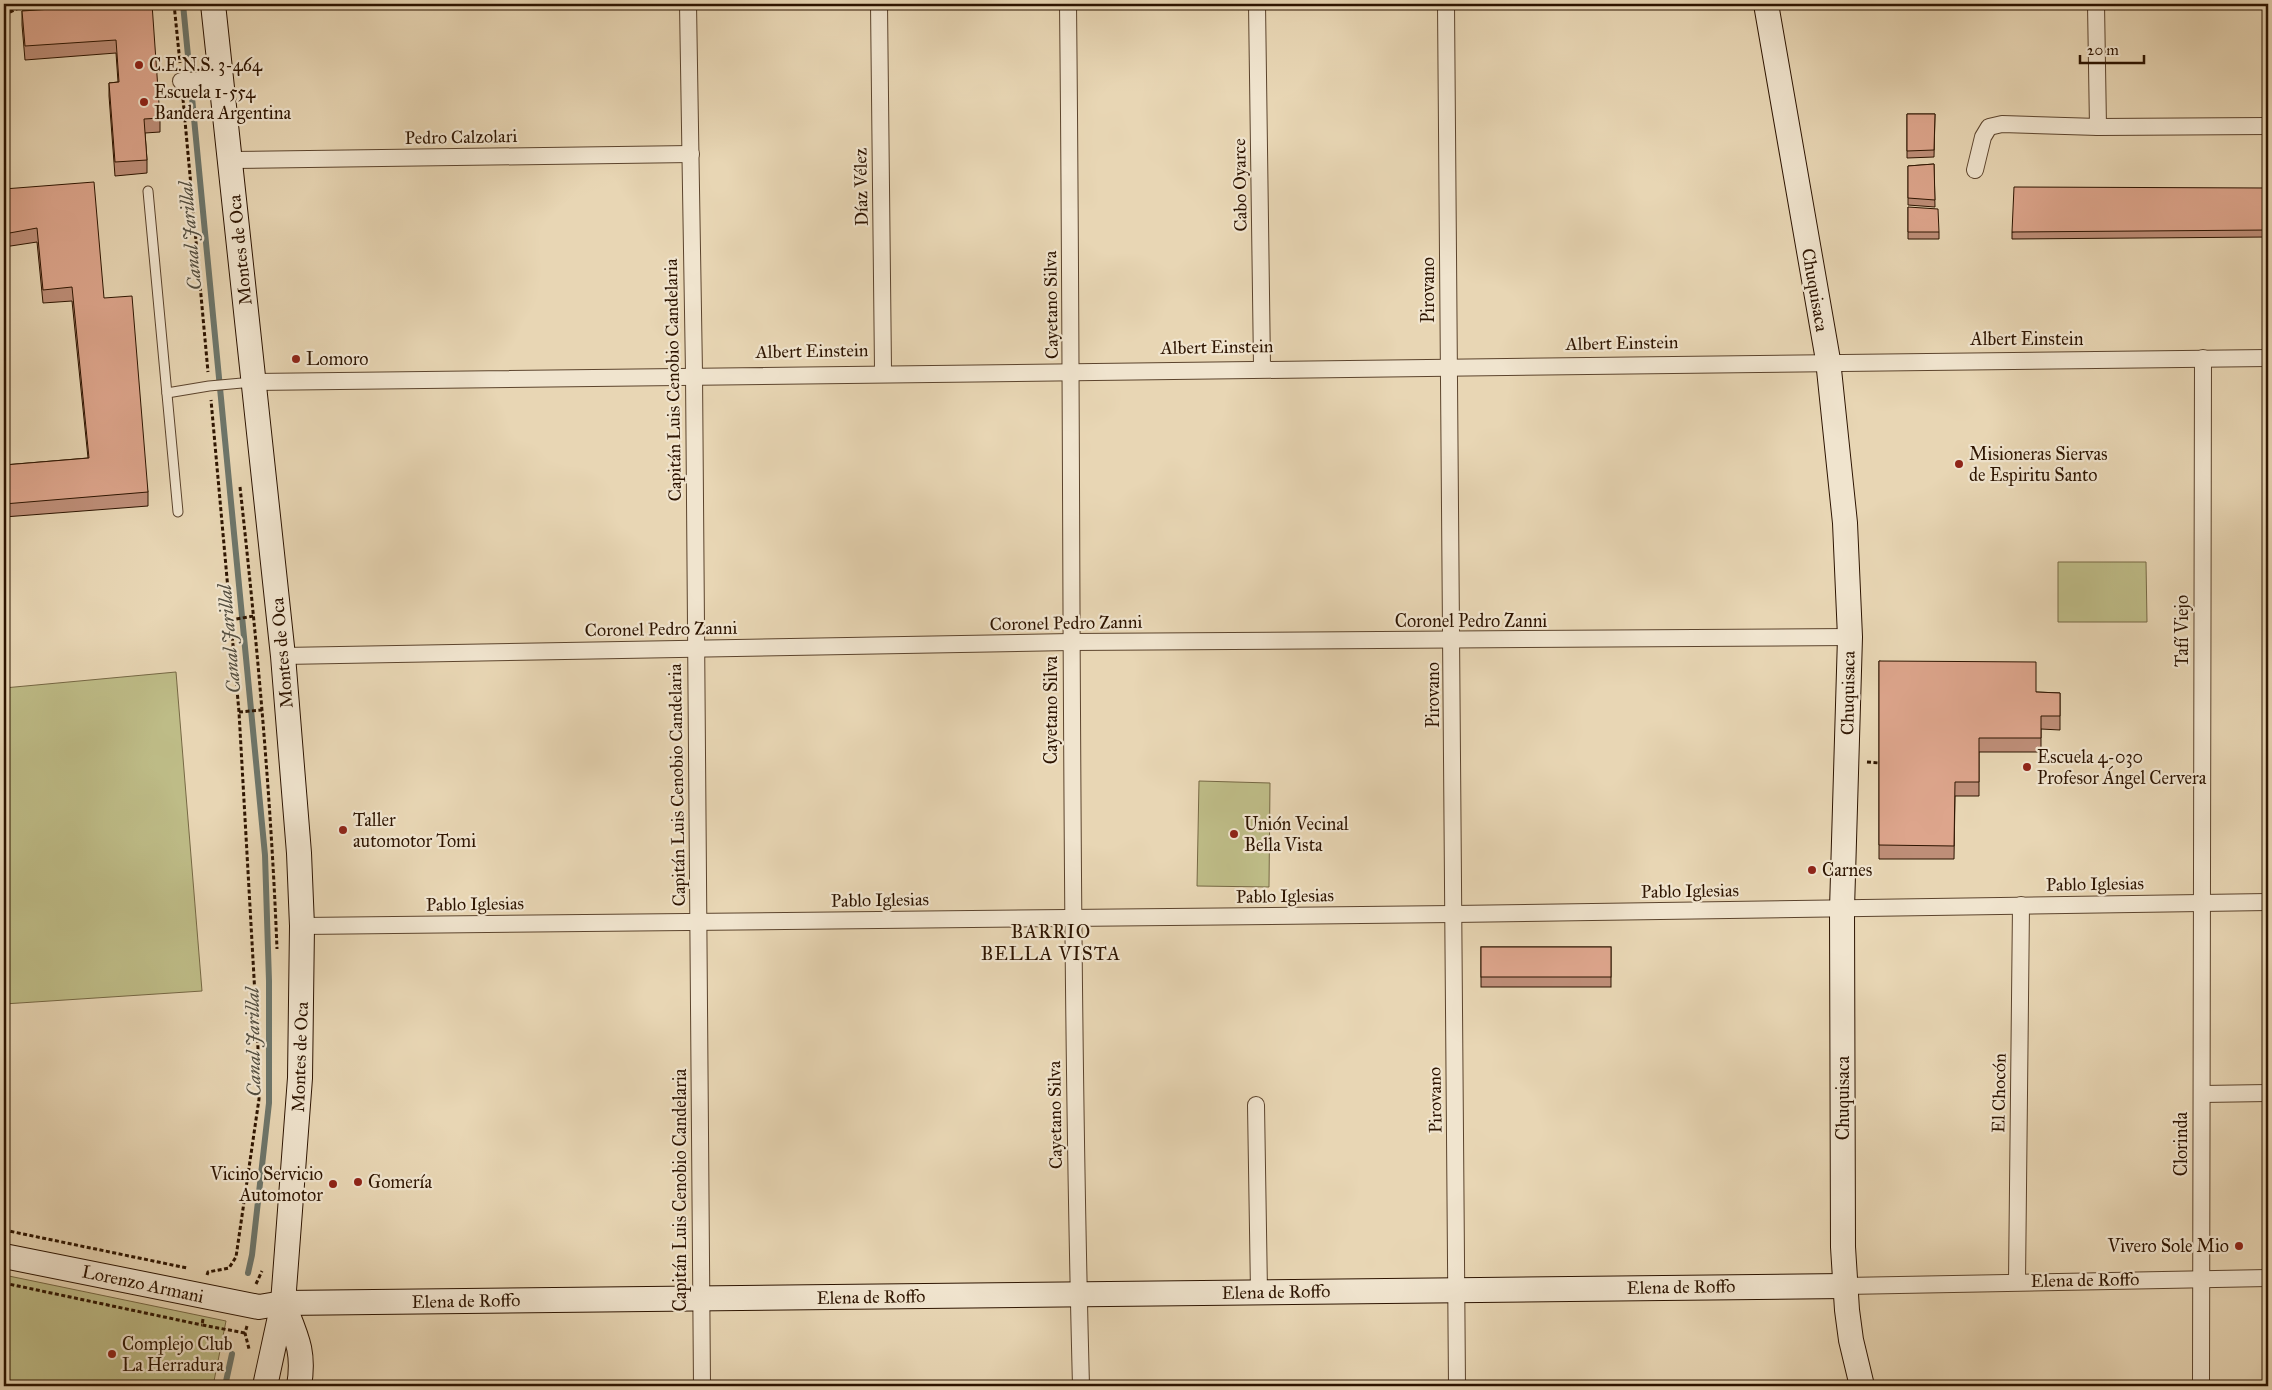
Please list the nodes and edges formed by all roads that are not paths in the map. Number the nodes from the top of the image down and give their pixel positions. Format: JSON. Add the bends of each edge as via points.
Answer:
{"nodes":[{"id":1,"x":213,"y":4,"type":"edge"},
{"id":2,"x":688,"y":4,"type":"edge"},
{"id":3,"x":879,"y":4,"type":"edge"},
{"id":4,"x":1068,"y":4,"type":"edge"},
{"id":5,"x":1257,"y":4,"type":"edge"},
{"id":6,"x":1446,"y":4,"type":"edge"},
{"id":7,"x":1766,"y":4,"type":"edge"},
{"id":8,"x":2096,"y":4,"type":"edge"},
{"id":9,"x":221,"y":80,"type":"junction"},
{"id":10,"x":188,"y":81,"type":"road end"},
{"id":11,"x":2268,"y":126,"type":"edge"},
{"id":12,"x":2098,"y":127,"type":"junction"},
{"id":13,"x":691,"y":154,"type":"junction"},
{"id":14,"x":231,"y":160,"type":"junction"},
{"id":15,"x":1975,"y":170,"type":"dead end"},
{"id":16,"x":148,"y":191,"type":"dead end"},
{"id":17,"x":2203,"y":358,"type":"junction"},
{"id":18,"x":2268,"y":358,"type":"edge"},
{"id":19,"x":1828,"y":360,"type":"junction"},
{"id":20,"x":1449,"y":364,"type":"junction"},
{"id":21,"x":1262,"y":366,"type":"junction"},
{"id":22,"x":1072,"y":369,"type":"junction"},
{"id":23,"x":883,"y":370,"type":"junction"},
{"id":24,"x":694,"y":373,"type":"junction"},
{"id":25,"x":253,"y":382,"type":"junction"},
{"id":26,"x":167,"y":393,"type":"junction"},
{"id":27,"x":178,"y":512,"type":"dead end"},
{"id":28,"x":1850,"y":638,"type":"junction"},
{"id":29,"x":1452,"y":641,"type":"junction"},
{"id":30,"x":1071,"y":642,"type":"junction"},
{"id":31,"x":695,"y":648,"type":"junction"},
{"id":32,"x":283,"y":656,"type":"junction"},
{"id":33,"x":2268,"y":902,"type":"edge"},
{"id":34,"x":2202,"y":903,"type":"junction"},
{"id":35,"x":2021,"y":906,"type":"junction"},
{"id":36,"x":1842,"y":909,"type":"junction"},
{"id":37,"x":1454,"y":914,"type":"junction"},
{"id":38,"x":1072,"y":918,"type":"junction"},
{"id":39,"x":699,"y":922,"type":"junction"},
{"id":40,"x":302,"y":926,"type":"junction"},
{"id":41,"x":2268,"y":1093,"type":"edge"},
{"id":42,"x":2202,"y":1094,"type":"junction"},
{"id":43,"x":1256,"y":1105,"type":"dead end"},
{"id":44,"x":4,"y":1256,"type":"edge"},
{"id":45,"x":2268,"y":1278,"type":"edge"},
{"id":46,"x":2201,"y":1279,"type":"junction"},
{"id":47,"x":2017,"y":1282,"type":"junction"},
{"id":48,"x":1845,"y":1286,"type":"junction"},
{"id":49,"x":1457,"y":1290,"type":"junction"},
{"id":50,"x":1259,"y":1292,"type":"junction"},
{"id":51,"x":1078,"y":1294,"type":"junction"},
{"id":52,"x":701,"y":1299,"type":"junction"},
{"id":53,"x":283,"y":1304,"type":"junction"},
{"id":54,"x":265,"y":1386,"type":"edge"},
{"id":55,"x":298,"y":1386,"type":"edge"},
{"id":56,"x":702,"y":1386,"type":"edge"},
{"id":57,"x":1081,"y":1386,"type":"edge"},
{"id":58,"x":1457,"y":1386,"type":"edge"},
{"id":59,"x":1862,"y":1386,"type":"edge"},
{"id":60,"x":2201,"y":1386,"type":"edge"}],
"edges":[{"from":1,"to":9,"type":"street","name":"Montes de Oca"},
{"from":2,"to":13,"type":"street","name":"Capitán Luis Cenobio Candelaria"},
{"from":3,"to":23,"type":"street","name":"Díaz Vélez"},
{"from":4,"to":22,"type":"street","name":"Cayetano Silva"},
{"from":5,"to":21,"type":"street","name":"Cabo Oyarce"},
{"from":6,"to":20,"type":"street","name":"Pirovano"},
{"from":7,"to":19,"type":"street","name":"Chuquisaca"},
{"from":8,"to":12,"type":"street"},
{"from":9,"to":10,"type":"street"},
{"from":9,"to":14,"type":"street","name":"Montes de Oca"},
{"from":11,"to":12,"type":"street"},
{"from":12,"to":15,"type":"street","via":[[2002,124],[1989,127],[1983,137]]},
{"from":13,"to":14,"type":"street","name":"Pedro Calzolari"},
{"from":13,"to":24,"type":"street","name":"Capitán Luis Cenobio Candelaria"},
{"from":14,"to":25,"type":"street","name":"Montes de Oca"},
{"from":16,"to":26,"type":"lane"},
{"from":17,"to":18,"type":"street","name":"Albert Einstein"},
{"from":17,"to":19,"type":"street","name":"Albert Einstein"},
{"from":17,"to":34,"type":"street","name":"Tafí Viejo"},
{"from":19,"to":20,"type":"street","name":"Albert Einstein"},
{"from":19,"to":28,"type":"street","name":"Chuquisaca","via":[[1845,522]]},
{"from":20,"to":21,"type":"street","name":"Albert Einstein"},
{"from":20,"to":29,"type":"street","name":"Pirovano"},
{"from":21,"to":22,"type":"street","name":"Albert Einstein"},
{"from":22,"to":23,"type":"street","name":"Albert Einstein"},
{"from":22,"to":30,"type":"street","name":"Cayetano Silva"},
{"from":23,"to":24,"type":"street","name":"Albert Einstein"},
{"from":24,"to":25,"type":"street","name":"Albert Einstein"},
{"from":24,"to":31,"type":"street","name":"Capitán Luis Cenobio Candelaria"},
{"from":25,"to":26,"type":"lane","name":"Albert Einstein"},
{"from":25,"to":32,"type":"street","name":"Montes de Oca"},
{"from":26,"to":27,"type":"lane"},
{"from":28,"to":29,"type":"street","name":"Coronel Pedro Zanni"},
{"from":28,"to":36,"type":"street","name":"Chuquisaca"},
{"from":29,"to":30,"type":"street","name":"Coronel Pedro Zanni"},
{"from":29,"to":37,"type":"street","name":"Pirovano"},
{"from":30,"to":31,"type":"street","name":"Coronel Pedro Zanni"},
{"from":30,"to":38,"type":"street","name":"Cayetano Silva"},
{"from":31,"to":32,"type":"street","name":"Coronel Pedro Zanni"},
{"from":31,"to":39,"type":"street","name":"Capitán Luis Cenobio Candelaria"},
{"from":32,"to":40,"type":"street","name":"Montes de Oca"},
{"from":33,"to":34,"type":"street","name":"Pablo Iglesias"},
{"from":34,"to":35,"type":"street","name":"Pablo Iglesias"},
{"from":34,"to":42,"type":"street","name":"Clorinda"},
{"from":35,"to":36,"type":"street","name":"Pablo Iglesias"},
{"from":35,"to":47,"type":"street","name":"El Chocón"},
{"from":36,"to":37,"type":"street","name":"Pablo Iglesias"},
{"from":36,"to":48,"type":"street","name":"Chuquisaca"},
{"from":37,"to":38,"type":"street","name":"Pablo Iglesias"},
{"from":37,"to":49,"type":"street","name":"Pirovano"},
{"from":38,"to":39,"type":"street","name":"Pablo Iglesias"},
{"from":38,"to":51,"type":"street","name":"Cayetano Silva"},
{"from":39,"to":40,"type":"street","name":"Pablo Iglesias"},
{"from":39,"to":52,"type":"street","name":"Capitán Luis Cenobio Candelaria"},
{"from":40,"to":53,"type":"street","name":"Montes de Oca","via":[[300,1078]]},
{"from":41,"to":42,"type":"street"},
{"from":42,"to":46,"type":"street","name":"Clorinda"},
{"from":43,"to":50,"type":"street"},
{"from":44,"to":53,"type":"street","name":"Lorenzo Armani","via":[[251,1306]]},
{"from":45,"to":46,"type":"street","name":"Elena de Roffo"},
{"from":46,"to":47,"type":"street","name":"Elena de Roffo"},
{"from":46,"to":60,"type":"street","name":"Clorinda"},
{"from":47,"to":48,"type":"street","name":"Elena de Roffo"},
{"from":48,"to":49,"type":"street","name":"Elena de Roffo"},
{"from":48,"to":59,"type":"street","name":"Chuquisaca","via":[[1850,1340]]},
{"from":49,"to":50,"type":"street","name":"Elena de Roffo"},
{"from":49,"to":58,"type":"street","name":"Pirovano"},
{"from":50,"to":51,"type":"street","name":"Elena de Roffo"},
{"from":51,"to":52,"type":"street","name":"Elena de Roffo"},
{"from":51,"to":57,"type":"street","name":"Cayetano Silva"},
{"from":52,"to":53,"type":"street","name":"Elena de Roffo"},
{"from":52,"to":56,"type":"street","name":"Capitán Luis Cenobio Candelaria"},
{"from":53,"to":54,"type":"street","name":"Montes de Oca"},
{"from":53,"to":55,"type":"street","name":"Montes de Oca","via":[[300,1345],[302,1366]]}]}
